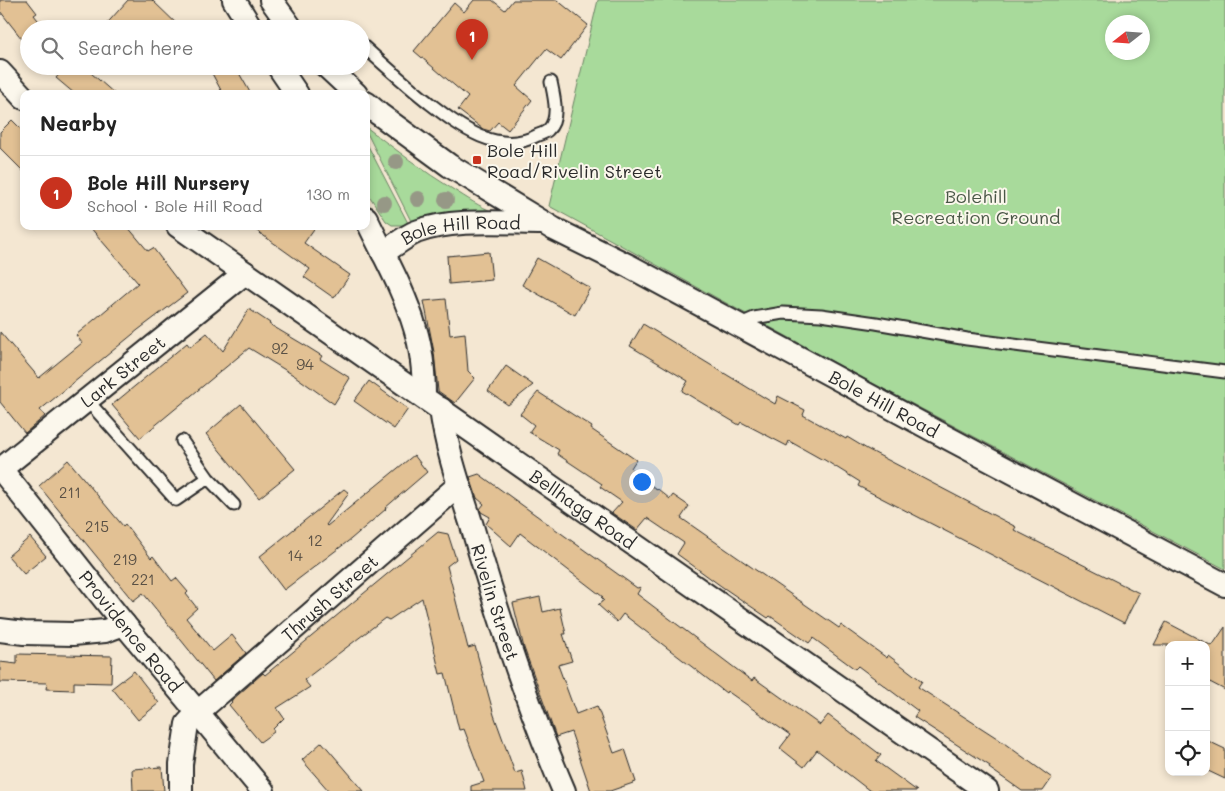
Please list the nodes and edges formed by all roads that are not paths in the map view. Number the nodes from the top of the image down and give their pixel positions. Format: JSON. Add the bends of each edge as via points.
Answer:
{"nodes":[{"id":1,"x":234,"y":0,"type":"edge"},
{"id":2,"x":271,"y":0,"type":"edge"},
{"id":3,"x":246,"y":20,"type":"edge"},
{"id":4,"x":285,"y":20,"type":"edge"},
{"id":5,"x":370,"y":52,"type":"edge"},
{"id":6,"x":0,"y":72,"type":"edge"},
{"id":7,"x":284,"y":75,"type":"edge"},
{"id":8,"x":336,"y":75,"type":"edge"},
{"id":9,"x":551,"y":82,"type":"dead end"},
{"id":10,"x":294,"y":90,"type":"edge"},
{"id":11,"x":352,"y":90,"type":"edge"},
{"id":12,"x":20,"y":94,"type":"edge"},
{"id":13,"x":370,"y":106,"type":"edge"},
{"id":14,"x":544,"y":223,"type":"junction"},
{"id":15,"x":370,"y":226,"type":"edge"},
{"id":16,"x":184,"y":230,"type":"edge"},
{"id":17,"x":383,"y":253,"type":"junction"},
{"id":18,"x":245,"y":273,"type":"junction"},
{"id":19,"x":738,"y":325,"type":"junction"},
{"id":20,"x":1225,"y":372,"type":"edge"},
{"id":21,"x":87,"y":400,"type":"junction"},
{"id":22,"x":433,"y":403,"type":"junction"},
{"id":23,"x":182,"y":441,"type":"dead end"},
{"id":24,"x":0,"y":468,"type":"edge"},
{"id":25,"x":208,"y":478,"type":"junction"},
{"id":26,"x":460,"y":485,"type":"junction"},
{"id":27,"x":234,"y":505,"type":"dead end"},
{"id":28,"x":1225,"y":584,"type":"edge"},
{"id":29,"x":124,"y":624,"type":"junction"},
{"id":30,"x":0,"y":630,"type":"edge"},
{"id":31,"x":198,"y":712,"type":"junction"},
{"id":32,"x":181,"y":791,"type":"edge"},
{"id":33,"x":263,"y":791,"type":"edge"},
{"id":34,"x":564,"y":791,"type":"edge"},
{"id":35,"x":987,"y":791,"type":"edge"}],
"edges":[{"from":1,"to":3,"type":"street"},
{"from":2,"to":4,"type":"street"},
{"from":5,"to":9,"type":"lane","via":[[460,126],[489,139],[509,143],[532,139],[549,129],[555,117]]},
{"from":6,"to":12,"type":"street"},
{"from":7,"to":10,"type":"street"},
{"from":8,"to":11,"type":"street"},
{"from":13,"to":14,"type":"street","name":"Bole Hill Road","via":[[450,166]]},
{"from":14,"to":17,"type":"street","name":"Bole Hill Road","via":[[459,224],[431,229],[415,233]]},
{"from":14,"to":19,"type":"street","name":"Bole Hill Road"},
{"from":15,"to":17,"type":"street","name":"Rivelin Street"},
{"from":16,"to":18,"type":"street","name":"Bellhagg Road"},
{"from":17,"to":22,"type":"street","name":"Rivelin Street","via":[[416,330],[424,376]]},
{"from":18,"to":21,"type":"street","name":"Lark Street"},
{"from":18,"to":22,"type":"street","name":"Bellhagg Road"},
{"from":19,"to":20,"type":"lane","via":[[754,318],[783,313],[821,315],[967,339]]},
{"from":19,"to":28,"type":"street","name":"Bole Hill Road"},
{"from":21,"to":24,"type":"street","name":"Lark Street"},
{"from":21,"to":25,"type":"lane","via":[[176,500]]},
{"from":22,"to":26,"type":"street","name":"Rivelin Street","via":[[442,422]]},
{"from":22,"to":35,"type":"street","name":"Bellhagg Road"},
{"from":23,"to":25,"type":"lane"},
{"from":24,"to":29,"type":"street","name":"Providence Road"},
{"from":25,"to":27,"type":"lane"},
{"from":26,"to":31,"type":"street","name":"Thrush Street"},
{"from":26,"to":34,"type":"street","name":"Rivelin Street","via":[[493,599],[540,737]]},
{"from":29,"to":30,"type":"street","via":[[105,631],[73,634]]},
{"from":29,"to":31,"type":"street","name":"Providence Road"},
{"from":31,"to":32,"type":"street","name":"Thrush Street","via":[[187,724]]},
{"from":31,"to":33,"type":"street","name":"Providence Road"}]}
